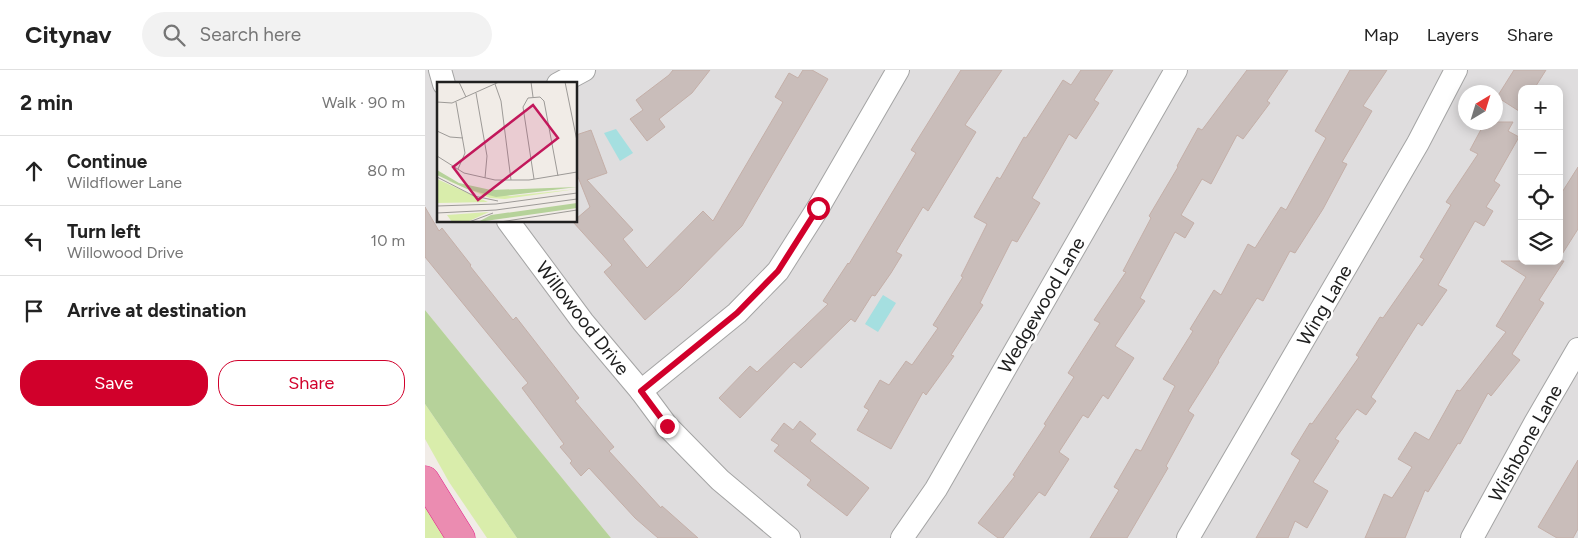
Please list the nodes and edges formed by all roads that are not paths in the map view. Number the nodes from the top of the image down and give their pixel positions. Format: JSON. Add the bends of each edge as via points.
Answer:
{"nodes":[{"id":1,"x":439,"y":70,"type":"edge"},
{"id":2,"x":584,"y":70,"type":"edge"},
{"id":3,"x":898,"y":70,"type":"edge"},
{"id":4,"x":1175,"y":70,"type":"edge"},
{"id":5,"x":1456,"y":70,"type":"edge"},
{"id":6,"x":443,"y":82,"type":"edge"},
{"id":7,"x":562,"y":82,"type":"edge"},
{"id":8,"x":509,"y":222,"type":"edge"},
{"id":9,"x":1578,"y":349,"type":"edge"},
{"id":10,"x":641,"y":391,"type":"junction"},
{"id":11,"x":425,"y":480,"type":"edge"},
{"id":12,"x":461,"y":538,"type":"edge"},
{"id":13,"x":789,"y":538,"type":"edge"},
{"id":14,"x":902,"y":538,"type":"edge"},
{"id":15,"x":1188,"y":538,"type":"edge"},
{"id":16,"x":1472,"y":538,"type":"edge"}],
"edges":[{"from":1,"to":6,"type":"street"},
{"from":2,"to":7,"type":"street"},
{"from":3,"to":10,"type":"street","via":[[778,271],[737,313]]},
{"from":4,"to":14,"type":"street","name":"Wedgewood Lane","via":[[935,489]]},
{"from":5,"to":15,"type":"street","name":"Wing Lane"},
{"from":8,"to":10,"type":"street","name":"Willowood Drive","via":[[583,322]]},
{"from":9,"to":16,"type":"street","name":"Wishbone Lane"},
{"from":10,"to":13,"type":"street","name":"Willowood Drive","via":[[667,426],[720,480]]},
{"from":11,"to":12,"type":"highway"}]}
